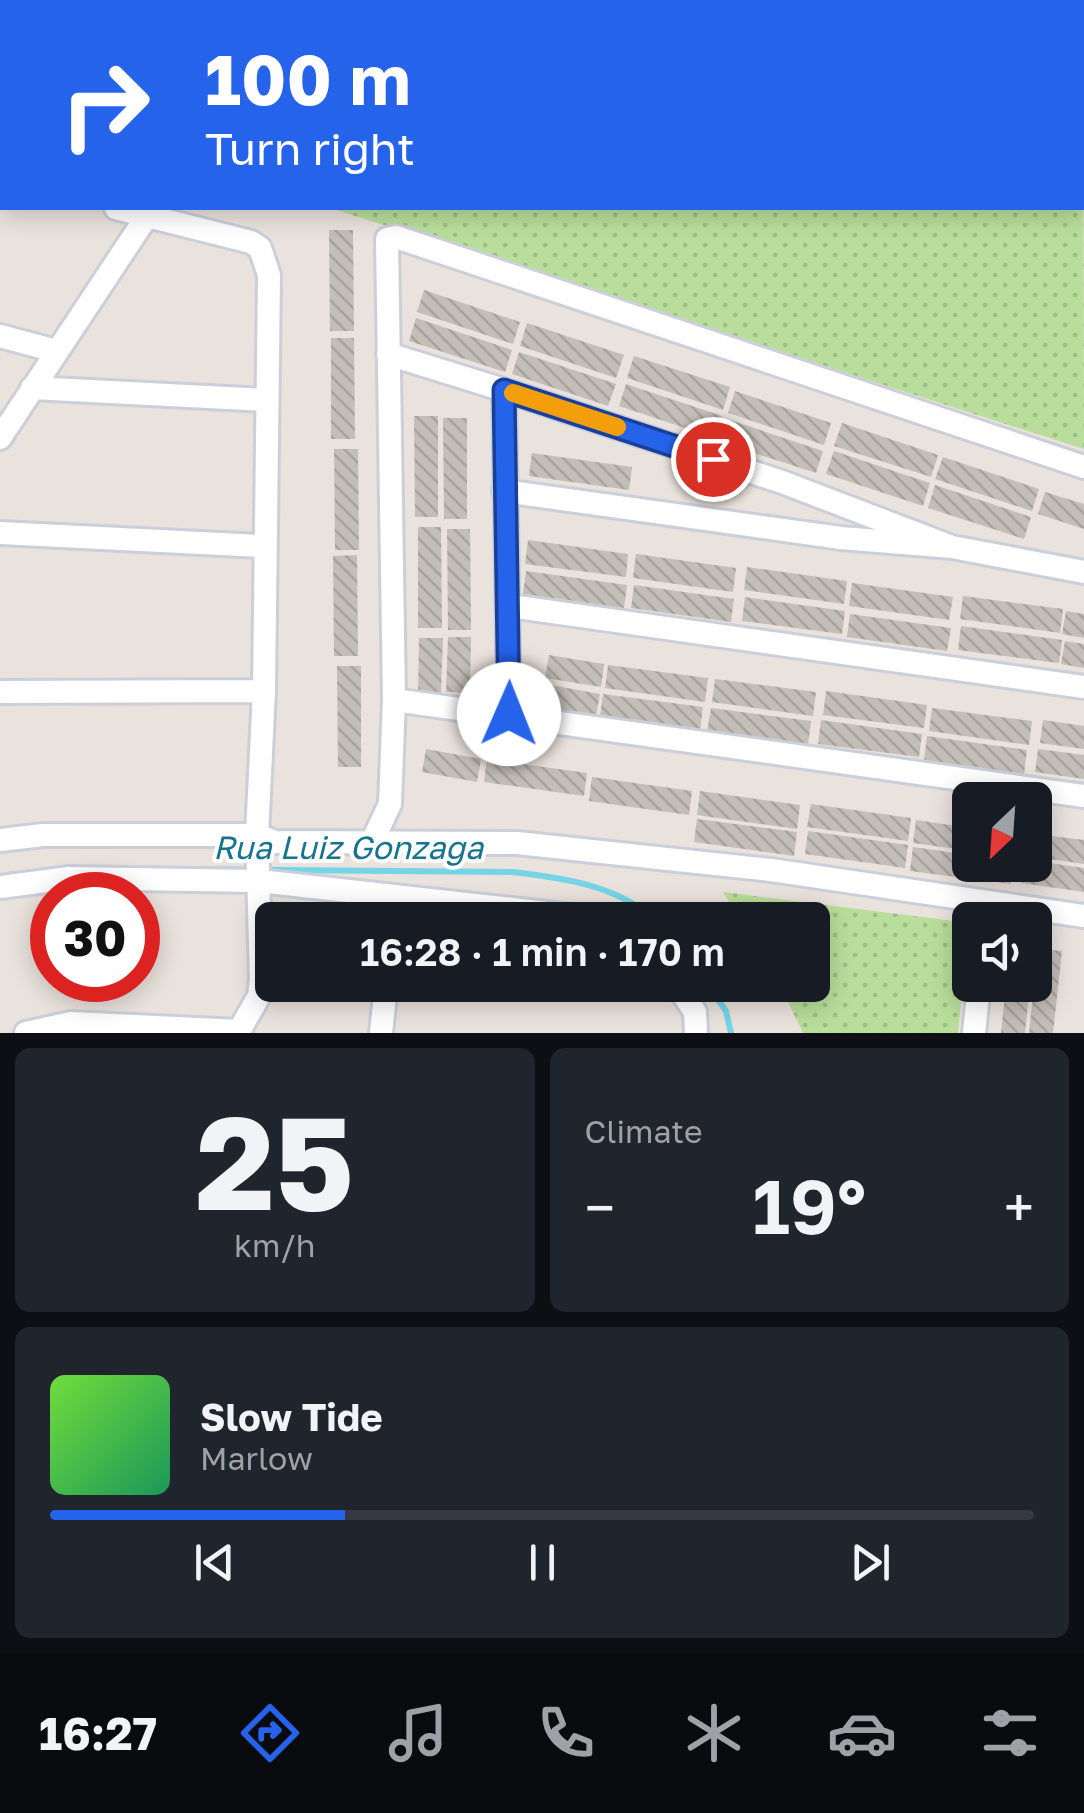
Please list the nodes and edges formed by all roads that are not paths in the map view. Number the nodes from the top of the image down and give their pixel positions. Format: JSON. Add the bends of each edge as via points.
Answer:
{"nodes":[{"id":1,"x":124,"y":210,"type":"edge"},
{"id":2,"x":146,"y":216,"type":"junction"},
{"id":3,"x":0,"y":336,"type":"edge"},
{"id":4,"x":56,"y":351,"type":"junction"},
{"id":5,"x":388,"y":354,"type":"junction"},
{"id":6,"x":32,"y":388,"type":"junction"},
{"id":7,"x":504,"y":390,"type":"junction"},
{"id":8,"x":264,"y":400,"type":"junction"},
{"id":9,"x":0,"y":438,"type":"edge"},
{"id":10,"x":1084,"y":467,"type":"edge"},
{"id":11,"x":504,"y":491,"type":"junction"},
{"id":12,"x":0,"y":533,"type":"edge"},
{"id":13,"x":263,"y":546,"type":"junction"},
{"id":14,"x":952,"y":548,"type":"junction"},
{"id":15,"x":1084,"y":572,"type":"edge"},
{"id":16,"x":510,"y":606,"type":"junction"},
{"id":17,"x":1084,"y":687,"type":"edge"},
{"id":18,"x":264,"y":691,"type":"junction"},
{"id":19,"x":0,"y":692,"type":"edge"},
{"id":20,"x":394,"y":700,"type":"junction"},
{"id":21,"x":509,"y":714,"type":"junction"},
{"id":22,"x":1084,"y":796,"type":"edge"},
{"id":23,"x":0,"y":840,"type":"edge"},
{"id":24,"x":373,"y":840,"type":"junction"},
{"id":25,"x":257,"y":841,"type":"junction"},
{"id":26,"x":259,"y":877,"type":"junction"},
{"id":27,"x":0,"y":887,"type":"edge"},
{"id":28,"x":357,"y":902,"type":"edge"},
{"id":29,"x":952,"y":904,"type":"edge"},
{"id":30,"x":1052,"y":914,"type":"edge"},
{"id":31,"x":1084,"y":916,"type":"edge"},
{"id":32,"x":384,"y":1002,"type":"edge"},
{"id":33,"x":689,"y":1002,"type":"edge"},
{"id":34,"x":977,"y":1002,"type":"edge"},
{"id":35,"x":238,"y":1032,"type":"edge"},
{"id":36,"x":26,"y":1033,"type":"edge"},
{"id":37,"x":381,"y":1033,"type":"edge"},
{"id":38,"x":696,"y":1033,"type":"edge"},
{"id":39,"x":974,"y":1033,"type":"edge"}],
"edges":[{"from":1,"to":2,"type":"street"},
{"from":2,"to":4,"type":"street"},
{"from":2,"to":8,"type":"street","via":[[260,248],[268,275]]},
{"from":3,"to":4,"type":"street"},
{"from":4,"to":6,"type":"street"},
{"from":5,"to":7,"type":"street"},
{"from":5,"to":10,"type":"street","via":[[384,248],[396,237]]},
{"from":5,"to":20,"type":"street"},
{"from":6,"to":8,"type":"street"},
{"from":6,"to":9,"type":"street"},
{"from":7,"to":11,"type":"street"},
{"from":7,"to":14,"type":"street","via":[[800,488]]},
{"from":8,"to":13,"type":"street"},
{"from":11,"to":14,"type":"street"},
{"from":11,"to":16,"type":"street"},
{"from":12,"to":13,"type":"street"},
{"from":13,"to":18,"type":"street"},
{"from":14,"to":15,"type":"street"},
{"from":16,"to":17,"type":"street"},
{"from":16,"to":21,"type":"street"},
{"from":18,"to":19,"type":"street"},
{"from":18,"to":25,"type":"street"},
{"from":20,"to":21,"type":"street"},
{"from":20,"to":24,"type":"street","via":[[390,804]]},
{"from":21,"to":22,"type":"street"},
{"from":23,"to":25,"type":"street","via":[[43,835]]},
{"from":24,"to":25,"type":"street"},
{"from":24,"to":29,"type":"street","via":[[517,843],[771,870]]},
{"from":25,"to":26,"type":"street"},
{"from":26,"to":27,"type":"street","via":[[69,878]]},
{"from":26,"to":28,"type":"street"},
{"from":26,"to":35,"type":"street","via":[[259,996]]},
{"from":30,"to":31,"type":"street"},
{"from":32,"to":37,"type":"street"},
{"from":33,"to":38,"type":"street"},
{"from":34,"to":39,"type":"street"},
{"from":35,"to":36,"type":"street","via":[[71,1022]]}]}
